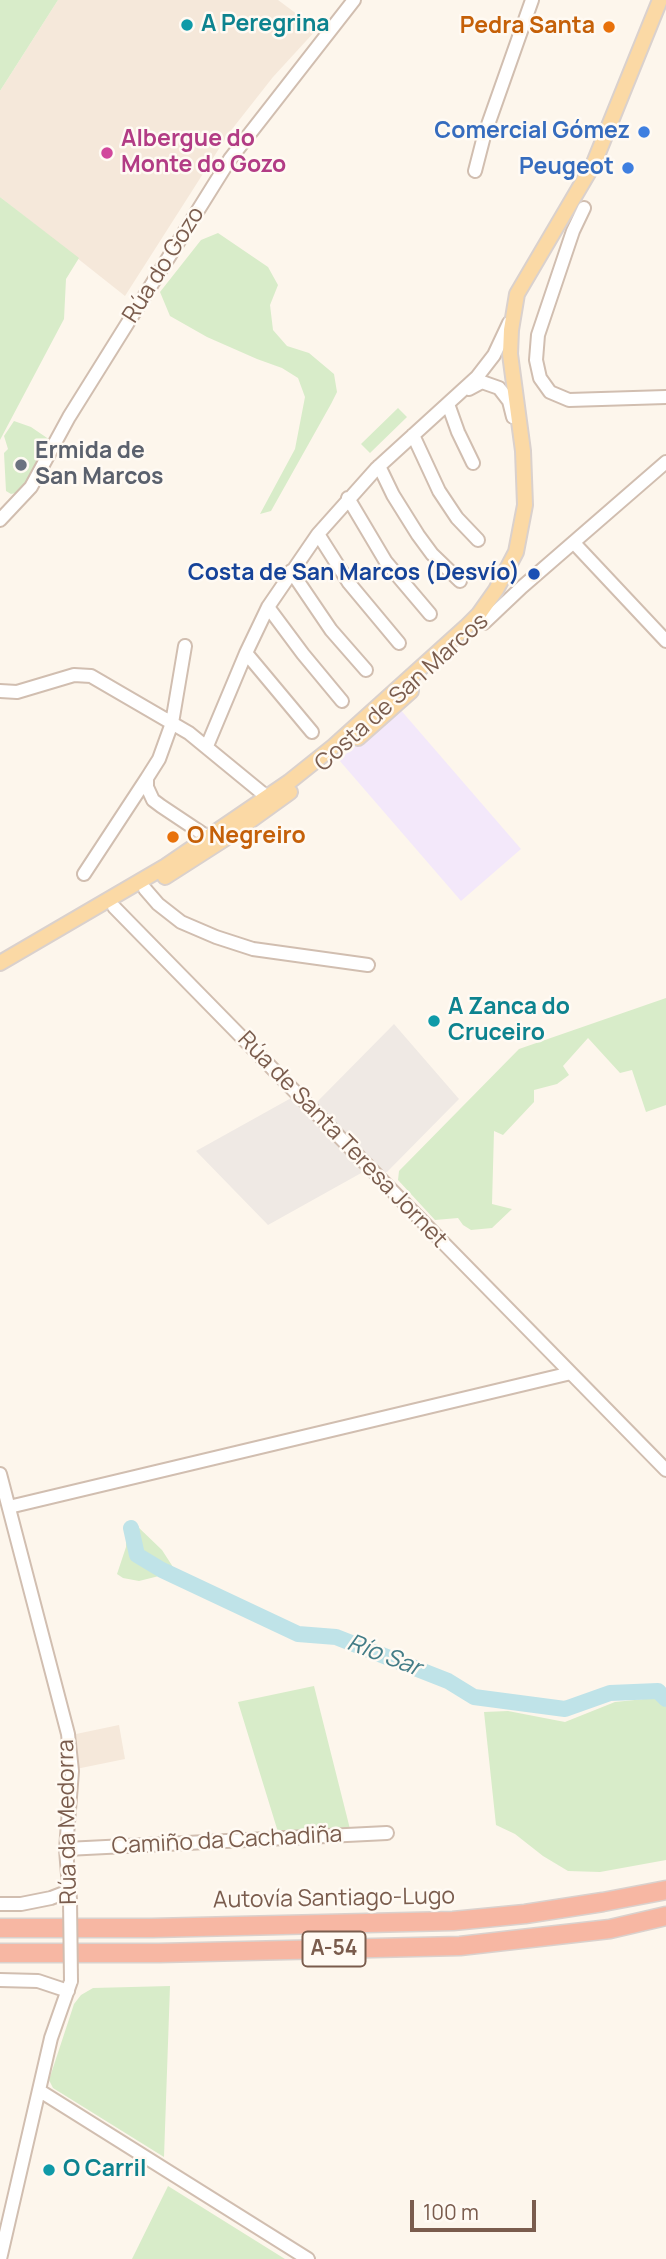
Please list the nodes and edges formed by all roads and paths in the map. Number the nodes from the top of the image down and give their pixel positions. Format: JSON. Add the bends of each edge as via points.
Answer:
{"nodes":[{"id":1,"x":354,"y":0,"type":"edge"},
{"id":2,"x":532,"y":0,"type":"edge"},
{"id":3,"x":660,"y":0,"type":"edge"},
{"id":4,"x":475,"y":171,"type":"dead end"},
{"id":5,"x":574,"y":211,"type":"junction"},
{"id":6,"x":540,"y":255,"type":"junction"},
{"id":7,"x":513,"y":312,"type":"junction"},
{"id":8,"x":666,"y":397,"type":"edge"},
{"id":9,"x":453,"y":400,"type":"junction"},
{"id":10,"x":414,"y":435,"type":"junction"},
{"id":11,"x":523,"y":451,"type":"junction"},
{"id":12,"x":666,"y":462,"type":"edge"},
{"id":13,"x":473,"y":463,"type":"dead end"},
{"id":14,"x":379,"y":466,"type":"junction"},
{"id":15,"x":348,"y":498,"type":"junction"},
{"id":16,"x":0,"y":520,"type":"edge"},
{"id":17,"x":318,"y":534,"type":"junction"},
{"id":18,"x":478,"y":540,"type":"dead end"},
{"id":19,"x":574,"y":543,"type":"junction"},
{"id":20,"x":516,"y":552,"type":"junction"},
{"id":21,"x":291,"y":572,"type":"junction"},
{"id":22,"x":518,"y":580,"type":"junction"},
{"id":23,"x":460,"y":581,"type":"dead end"},
{"id":24,"x":268,"y":607,"type":"junction"},
{"id":25,"x":430,"y":614,"type":"dead end"},
{"id":26,"x":482,"y":619,"type":"junction"},
{"id":27,"x":666,"y":641,"type":"edge"},
{"id":28,"x":399,"y":643,"type":"dead end"},
{"id":29,"x":185,"y":646,"type":"dead end"},
{"id":30,"x":246,"y":653,"type":"junction"},
{"id":31,"x":366,"y":670,"type":"dead end"},
{"id":32,"x":0,"y":691,"type":"edge"},
{"id":33,"x":342,"y":701,"type":"dead end"},
{"id":34,"x":172,"y":723,"type":"junction"},
{"id":35,"x":312,"y":732,"type":"dead end"},
{"id":36,"x":207,"y":746,"type":"junction"},
{"id":37,"x":319,"y":770,"type":"junction"},
{"id":38,"x":147,"y":778,"type":"junction"},
{"id":39,"x":260,"y":797,"type":"junction"},
{"id":40,"x":217,"y":840,"type":"junction"},
{"id":41,"x":166,"y":866,"type":"junction"},
{"id":42,"x":84,"y":874,"type":"dead end"},
{"id":43,"x":145,"y":889,"type":"junction"},
{"id":44,"x":114,"y":907,"type":"junction"},
{"id":45,"x":31,"y":945,"type":"junction"},
{"id":46,"x":0,"y":962,"type":"edge"},
{"id":47,"x":368,"y":965,"type":"dead end"},
{"id":48,"x":0,"y":972,"type":"edge"},
{"id":49,"x":571,"y":1373,"type":"junction"},
{"id":50,"x":666,"y":1470,"type":"edge"},
{"id":51,"x":0,"y":1474,"type":"edge"},
{"id":52,"x":9,"y":1507,"type":"junction"},
{"id":53,"x":387,"y":1833,"type":"dead end"},
{"id":54,"x":66,"y":1849,"type":"junction"},
{"id":55,"x":666,"y":1890,"type":"edge"},
{"id":56,"x":70,"y":1895,"type":"junction"},
{"id":57,"x":0,"y":1904,"type":"edge"},
{"id":58,"x":666,"y":1916,"type":"edge"},
{"id":59,"x":0,"y":1927,"type":"edge"},
{"id":60,"x":0,"y":1954,"type":"edge"},
{"id":61,"x":0,"y":1979,"type":"edge"},
{"id":62,"x":69,"y":1986,"type":"junction"},
{"id":63,"x":40,"y":2091,"type":"junction"},
{"id":64,"x":0,"y":2259,"type":"edge"},
{"id":65,"x":308,"y":2259,"type":"edge"}],
"edges":[{"from":1,"to":16,"type":"street","name":"Rúa do Gozo","via":[[230,159],[69,417],[31,487]]},
{"from":2,"to":4,"type":"street"},
{"from":3,"to":5,"type":"main road","name":"Costa de San Marcos"},
{"from":5,"to":6,"type":"main road","name":"Costa de San Marcos"},
{"from":5,"to":8,"type":"street","via":[[573,230],[535,349],[543,384],[561,398],[575,401]]},
{"from":6,"to":7,"type":"main road","name":"Costa de San Marcos","via":[[522,283]]},
{"from":6,"to":22,"type":"main road","name":"Costa de San Marcos","via":[[525,299],[519,342],[535,494]]},
{"from":7,"to":9,"type":"street","via":[[494,355]]},
{"from":7,"to":11,"type":"main road","name":"Costa de San Marcos","via":[[511,365]]},
{"from":9,"to":10,"type":"street"},
{"from":9,"to":11,"type":"street","via":[[482,382],[499,388],[511,407]]},
{"from":9,"to":13,"type":"street"},
{"from":10,"to":14,"type":"street"},
{"from":10,"to":18,"type":"street","via":[[439,491]]},
{"from":11,"to":20,"type":"main road","name":"Costa de San Marcos","via":[[525,505]]},
{"from":12,"to":19,"type":"street"},
{"from":14,"to":15,"type":"street"},
{"from":14,"to":23,"type":"street","via":[[418,535]]},
{"from":15,"to":17,"type":"street"},
{"from":15,"to":25,"type":"street","via":[[386,562]]},
{"from":17,"to":21,"type":"street"},
{"from":17,"to":28,"type":"street","via":[[349,583]]},
{"from":19,"to":22,"type":"street"},
{"from":19,"to":27,"type":"street"},
{"from":20,"to":22,"type":"main road"},
{"from":20,"to":26,"type":"main road","name":"Costa de San Marcos"},
{"from":21,"to":24,"type":"street"},
{"from":21,"to":31,"type":"street"},
{"from":22,"to":26,"type":"main road","name":"Costa de San Marcos"},
{"from":24,"to":30,"type":"street"},
{"from":24,"to":33,"type":"street"},
{"from":26,"to":37,"type":"main road","name":"Costa de San Marcos","via":[[387,713]]},
{"from":26,"to":39,"type":"main road","name":"Costa de San Marcos","via":[[289,782]]},
{"from":29,"to":34,"type":"street"},
{"from":30,"to":35,"type":"street"},
{"from":30,"to":36,"type":"street"},
{"from":32,"to":34,"type":"street","via":[[17,692],[86,674]]},
{"from":34,"to":36,"type":"street"},
{"from":34,"to":38,"type":"street"},
{"from":36,"to":39,"type":"street"},
{"from":37,"to":39,"type":"main road","via":[[276,797]]},
{"from":37,"to":40,"type":"main road","name":"Costa de San Marcos"},
{"from":38,"to":40,"type":"street","via":[[153,800]]},
{"from":38,"to":42,"type":"street"},
{"from":39,"to":40,"type":"main road","via":[[266,804]]},
{"from":40,"to":41,"type":"main road"},
{"from":40,"to":43,"type":"main road"},
{"from":41,"to":44,"type":"main road"},
{"from":41,"to":45,"type":"main road"},
{"from":43,"to":44,"type":"main road"},
{"from":43,"to":47,"type":"street","via":[[181,922],[216,937],[253,948]]},
{"from":44,"to":45,"type":"main road"},
{"from":44,"to":48,"type":"main road"},
{"from":44,"to":49,"type":"street","name":"Rúa de Santa Teresa Jornet"},
{"from":45,"to":46,"type":"main road"},
{"from":49,"to":50,"type":"street","name":"Rúa de Santa Teresa Jornet"},
{"from":49,"to":52,"type":"street"},
{"from":51,"to":52,"type":"street","name":"Rúa da Medorra"},
{"from":52,"to":54,"type":"street","name":"Rúa da Medorra","via":[[68,1734],[72,1770]]},
{"from":53,"to":54,"type":"street","name":"Camiño da Cachadiña"},
{"from":54,"to":56,"type":"street","name":"Rúa da Medorra"},
{"from":55,"to":59,"type":"highway","name":"Autovía Santiago-Lugo","number":"A-54","via":[[453,1921]]},
{"from":56,"to":57,"type":"street"},
{"from":56,"to":62,"type":"street","name":"Rúa da Medorra","bridge":true},
{"from":58,"to":60,"type":"highway","number":"A-54","via":[[610,1929],[460,1946]]},
{"from":61,"to":62,"type":"street"},
{"from":62,"to":63,"type":"street","name":"Rúa da Medorra","via":[[51,2038]]},
{"from":63,"to":64,"type":"street","name":"Rúa da Medorra"},
{"from":63,"to":65,"type":"street"}]}
